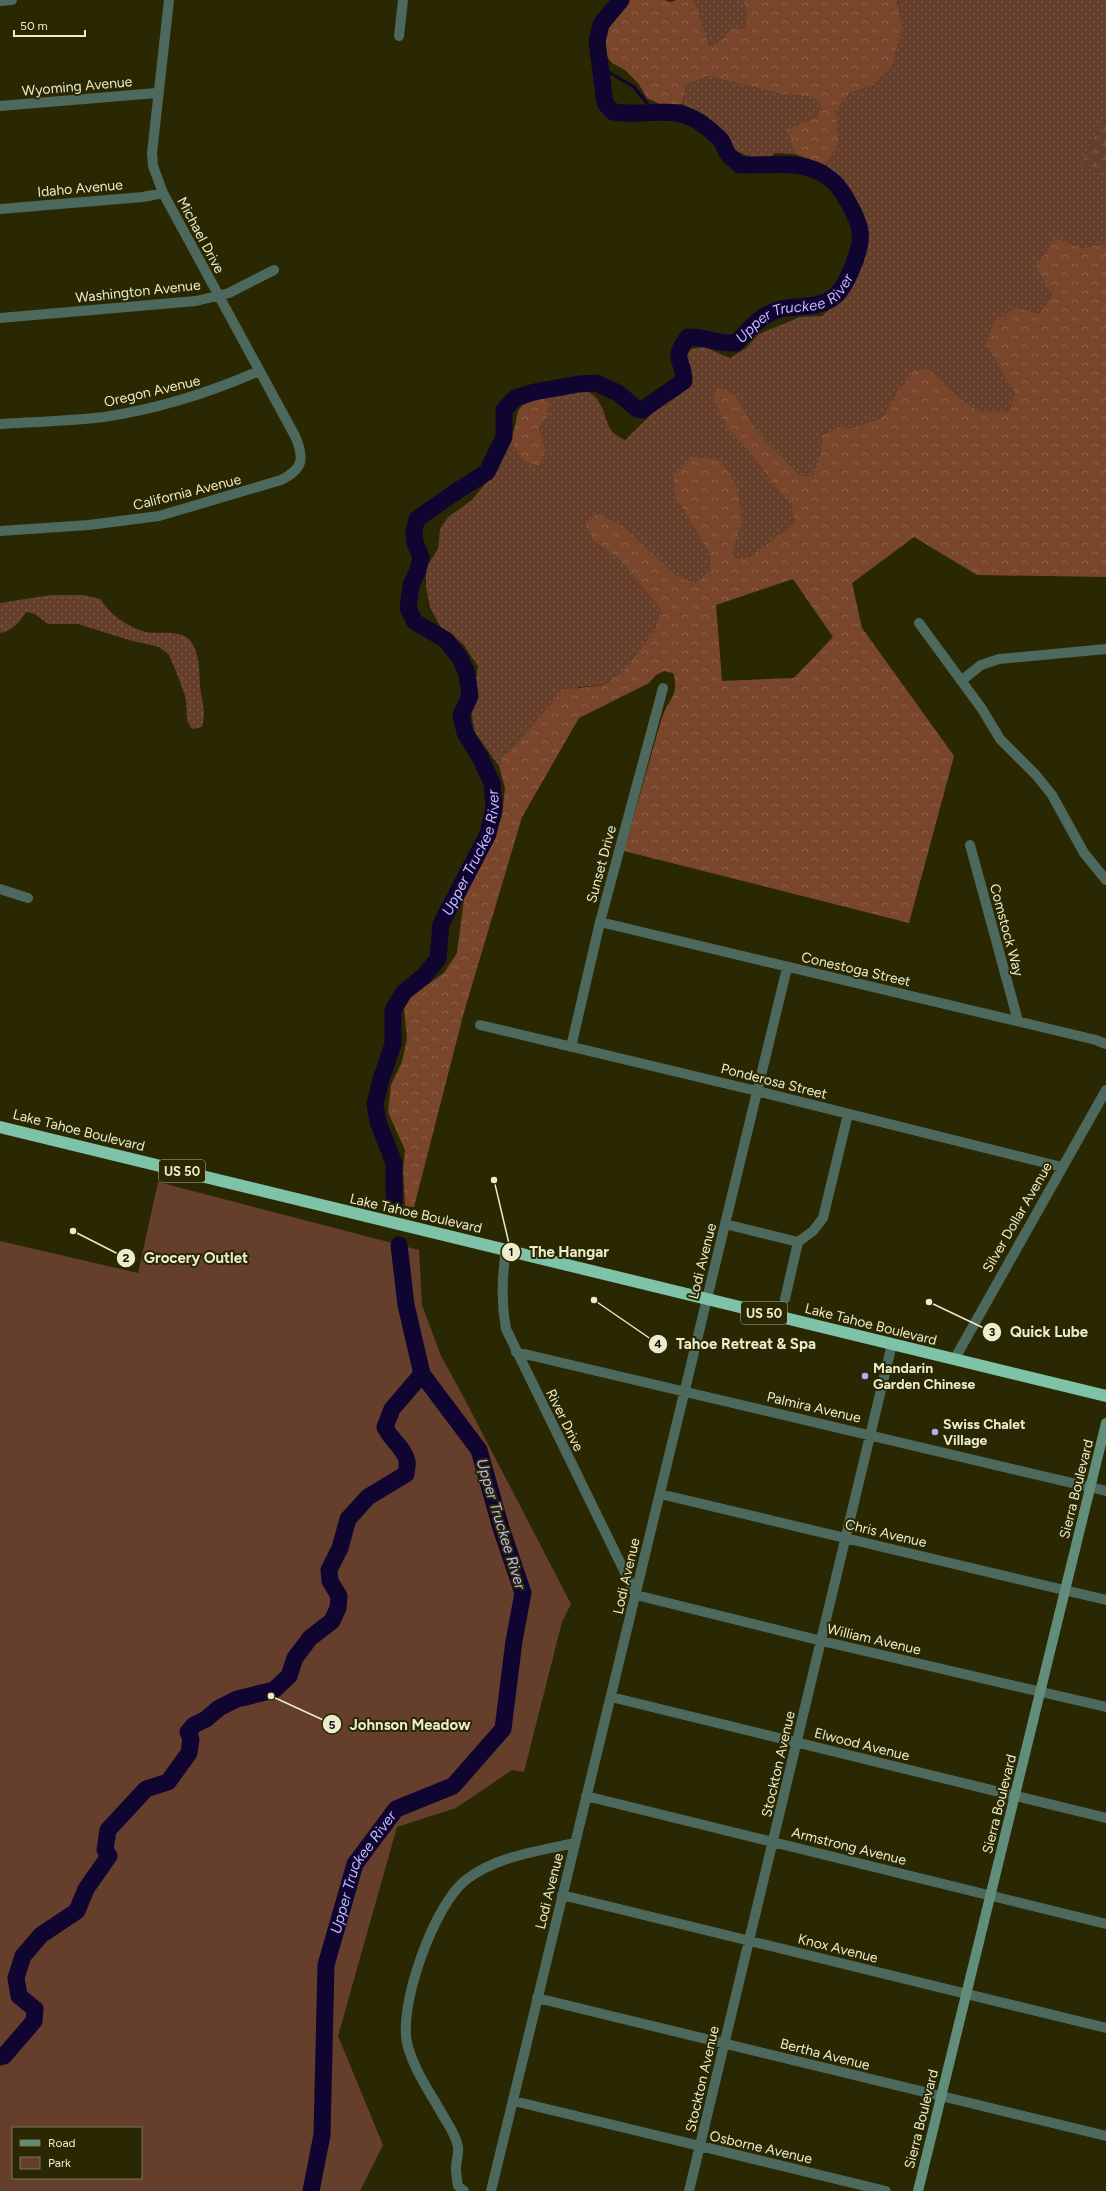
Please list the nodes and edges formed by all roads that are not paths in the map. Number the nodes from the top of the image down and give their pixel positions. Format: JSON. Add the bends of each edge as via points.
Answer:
{"nodes":[{"id":1,"x":12,"y":0,"type":"edge"},
{"id":2,"x":168,"y":0,"type":"edge"},
{"id":3,"x":403,"y":0,"type":"edge"},
{"id":4,"x":0,"y":1,"type":"edge"},
{"id":5,"x":399,"y":36,"type":"dead end"},
{"id":6,"x":157,"y":93,"type":"junction"},
{"id":7,"x":0,"y":106,"type":"edge"},
{"id":8,"x":163,"y":193,"type":"junction"},
{"id":9,"x":0,"y":210,"type":"edge"},
{"id":10,"x":274,"y":270,"type":"dead end"},
{"id":11,"x":218,"y":296,"type":"junction"},
{"id":12,"x":0,"y":318,"type":"edge"},
{"id":13,"x":259,"y":371,"type":"junction"},
{"id":14,"x":0,"y":424,"type":"edge"},
{"id":15,"x":300,"y":464,"type":"joint"},
{"id":16,"x":0,"y":531,"type":"edge"},
{"id":17,"x":919,"y":623,"type":"dead end"},
{"id":18,"x":1106,"y":649,"type":"edge"},
{"id":19,"x":961,"y":681,"type":"junction"},
{"id":20,"x":663,"y":688,"type":"dead end"},
{"id":21,"x":970,"y":845,"type":"dead end"},
{"id":22,"x":1106,"y":880,"type":"edge"},
{"id":23,"x":0,"y":889,"type":"edge"},
{"id":24,"x":28,"y":898,"type":"dead end"},
{"id":25,"x":600,"y":922,"type":"junction"},
{"id":26,"x":787,"y":968,"type":"junction"},
{"id":27,"x":1018,"y":1021,"type":"junction"},
{"id":28,"x":480,"y":1025,"type":"dead end"},
{"id":29,"x":1106,"y":1044,"type":"edge"},
{"id":30,"x":571,"y":1047,"type":"junction"},
{"id":31,"x":1106,"y":1090,"type":"edge"},
{"id":32,"x":757,"y":1091,"type":"junction"},
{"id":33,"x":848,"y":1114,"type":"junction"},
{"id":34,"x":0,"y":1127,"type":"edge"},
{"id":35,"x":1062,"y":1167,"type":"junction"},
{"id":36,"x":725,"y":1224,"type":"junction"},
{"id":37,"x":798,"y":1242,"type":"junction"},
{"id":38,"x":506,"y":1250,"type":"junction"},
{"id":39,"x":707,"y":1299,"type":"junction"},
{"id":40,"x":785,"y":1299,"type":"dead end"},
{"id":41,"x":892,"y":1344,"type":"junction"},
{"id":42,"x":516,"y":1352,"type":"junction"},
{"id":43,"x":954,"y":1360,"type":"junction"},
{"id":44,"x":684,"y":1393,"type":"junction"},
{"id":45,"x":1106,"y":1396,"type":"edge"},
{"id":46,"x":1106,"y":1423,"type":"edge"},
{"id":47,"x":871,"y":1434,"type":"junction"},
{"id":48,"x":1090,"y":1487,"type":"junction"},
{"id":49,"x":1106,"y":1491,"type":"edge"},
{"id":50,"x":660,"y":1494,"type":"junction"},
{"id":51,"x":846,"y":1538,"type":"junction"},
{"id":52,"x":1066,"y":1590,"type":"junction"},
{"id":53,"x":636,"y":1595,"type":"junction"},
{"id":54,"x":1106,"y":1600,"type":"edge"},
{"id":55,"x":822,"y":1641,"type":"junction"},
{"id":56,"x":1041,"y":1692,"type":"junction"},
{"id":57,"x":611,"y":1698,"type":"junction"},
{"id":58,"x":1106,"y":1707,"type":"edge"},
{"id":59,"x":797,"y":1743,"type":"junction"},
{"id":60,"x":586,"y":1796,"type":"junction"},
{"id":61,"x":1016,"y":1796,"type":"junction"},
{"id":62,"x":1106,"y":1818,"type":"edge"},
{"id":63,"x":774,"y":1842,"type":"junction"},
{"id":64,"x":575,"y":1843,"type":"junction"},
{"id":65,"x":562,"y":1894,"type":"junction"},
{"id":66,"x":991,"y":1896,"type":"junction"},
{"id":67,"x":1106,"y":1924,"type":"edge"},
{"id":68,"x":748,"y":1941,"type":"junction"},
{"id":69,"x":966,"y":1994,"type":"junction"},
{"id":70,"x":537,"y":1998,"type":"junction"},
{"id":71,"x":1106,"y":2028,"type":"edge"},
{"id":72,"x":725,"y":2044,"type":"junction"},
{"id":73,"x":940,"y":2097,"type":"junction"},
{"id":74,"x":514,"y":2101,"type":"junction"},
{"id":75,"x":1106,"y":2136,"type":"edge"},
{"id":76,"x":700,"y":2147,"type":"junction"},
{"id":77,"x":464,"y":2191,"type":"edge"},
{"id":78,"x":491,"y":2191,"type":"edge"},
{"id":79,"x":689,"y":2191,"type":"edge"},
{"id":80,"x":886,"y":2191,"type":"edge"},
{"id":81,"x":918,"y":2191,"type":"edge"}],
"edges":[{"from":1,"to":4,"type":"street"},
{"from":2,"to":6,"type":"street","name":"Michael Drive"},
{"from":3,"to":5,"type":"street"},
{"from":6,"to":7,"type":"street","name":"Wyoming Avenue"},
{"from":6,"to":8,"type":"street","name":"Michael Drive","via":[[152,153],[153,166]]},
{"from":8,"to":9,"type":"street","name":"Idaho Avenue"},
{"from":8,"to":11,"type":"street","name":"Michael Drive"},
{"from":10,"to":11,"type":"street","name":"Washington Avenue"},
{"from":11,"to":12,"type":"street","name":"Washington Avenue","via":[[178,303]]},
{"from":11,"to":13,"type":"street","name":"Michael Drive"},
{"from":13,"to":14,"type":"street","name":"Oregon Avenue","via":[[210,391],[135,412],[103,417]]},
{"from":13,"to":15,"type":"street","name":"Michael Drive","via":[[295,436],[301,454]]},
{"from":15,"to":16,"type":"street","name":"California Avenue","via":[[290,476],[281,480],[159,516],[89,525]]},
{"from":17,"to":19,"type":"street"},
{"from":18,"to":19,"type":"street","via":[[999,659],[981,665]]},
{"from":19,"to":22,"type":"street","via":[[1000,739],[1036,774],[1052,795],[1084,853]]},
{"from":20,"to":25,"type":"street","name":"Sunset Drive"},
{"from":21,"to":27,"type":"street","name":"Comstock Way"},
{"from":23,"to":24,"type":"street"},
{"from":25,"to":26,"type":"street","name":"Conestoga Street"},
{"from":25,"to":30,"type":"street","name":"Sunset Drive"},
{"from":26,"to":27,"type":"street","name":"Conestoga Street"},
{"from":26,"to":32,"type":"street","name":"Lodi Avenue"},
{"from":27,"to":29,"type":"street","name":"Conestoga Street"},
{"from":28,"to":30,"type":"street","name":"Ponderosa Street"},
{"from":30,"to":32,"type":"street","name":"Ponderosa Street"},
{"from":31,"to":35,"type":"street","name":"Silver Dollar Avenue"},
{"from":32,"to":33,"type":"street","name":"Ponderosa Street"},
{"from":32,"to":36,"type":"street","name":"Lodi Avenue"},
{"from":33,"to":35,"type":"street","name":"Ponderosa Street"},
{"from":33,"to":37,"type":"street","via":[[823,1218],[813,1231]]},
{"from":34,"to":38,"type":"highway","name":"Lake Tahoe Boulevard","number":"US 50"},
{"from":35,"to":43,"type":"street","name":"Silver Dollar Avenue"},
{"from":36,"to":37,"type":"street"},
{"from":36,"to":39,"type":"street","name":"Lodi Avenue"},
{"from":37,"to":40,"type":"street"},
{"from":38,"to":39,"type":"highway","name":"Lake Tahoe Boulevard","number":"US 50"},
{"from":38,"to":42,"type":"street","name":"River Drive","via":[[501,1281],[502,1306],[506,1329]]},
{"from":39,"to":41,"type":"highway","name":"Lake Tahoe Boulevard","number":"US 50"},
{"from":39,"to":44,"type":"street","name":"Lodi Avenue"},
{"from":41,"to":43,"type":"highway","name":"Lake Tahoe Boulevard","number":"US 50"},
{"from":41,"to":47,"type":"street","name":"Stockton Avenue"},
{"from":42,"to":44,"type":"street","name":"Palmira Avenue"},
{"from":42,"to":53,"type":"street","name":"River Drive"},
{"from":43,"to":45,"type":"highway","name":"Lake Tahoe Boulevard","number":"US 50"},
{"from":44,"to":47,"type":"street","name":"Palmira Avenue"},
{"from":44,"to":50,"type":"street","name":"Lodi Avenue"},
{"from":46,"to":48,"type":"street","name":"Sierra Boulevard"},
{"from":47,"to":48,"type":"street","name":"Palmira Avenue"},
{"from":47,"to":51,"type":"street","name":"Stockton Avenue"},
{"from":48,"to":49,"type":"street","name":"Palmira Avenue"},
{"from":48,"to":52,"type":"street","name":"Sierra Boulevard"},
{"from":50,"to":51,"type":"street","name":"Chris Avenue"},
{"from":50,"to":53,"type":"street","name":"Lodi Avenue"},
{"from":51,"to":52,"type":"street","name":"Chris Avenue"},
{"from":51,"to":55,"type":"street","name":"Stockton Avenue"},
{"from":52,"to":54,"type":"street","name":"Chris Avenue"},
{"from":52,"to":56,"type":"street","name":"Sierra Boulevard"},
{"from":53,"to":55,"type":"street","name":"William Avenue"},
{"from":53,"to":57,"type":"street","name":"Lodi Avenue"},
{"from":55,"to":56,"type":"street","name":"William Avenue"},
{"from":55,"to":59,"type":"street","name":"Stockton Avenue"},
{"from":56,"to":58,"type":"street","name":"William Avenue"},
{"from":56,"to":61,"type":"street","name":"Sierra Boulevard"},
{"from":57,"to":59,"type":"street","name":"Elwood Avenue"},
{"from":57,"to":60,"type":"street","name":"Lodi Avenue"},
{"from":59,"to":61,"type":"street","name":"Elwood Avenue"},
{"from":59,"to":63,"type":"street","name":"Stockton Avenue"},
{"from":60,"to":63,"type":"street","name":"Armstrong Avenue"},
{"from":60,"to":64,"type":"street","name":"Lodi Avenue"},
{"from":61,"to":62,"type":"street","name":"Elwood Avenue"},
{"from":61,"to":66,"type":"street","name":"Sierra Boulevard"},
{"from":63,"to":66,"type":"street","name":"Armstrong Avenue"},
{"from":63,"to":68,"type":"street","name":"Stockton Avenue"},
{"from":64,"to":65,"type":"street","name":"Lodi Avenue"},
{"from":64,"to":77,"type":"street","via":[[518,1855],[467,1879],[451,1894],[430,1937],[412,1986],[406,2016],[407,2046],[419,2074],[452,2131],[458,2147],[458,2186]]},
{"from":65,"to":68,"type":"street","name":"Knox Avenue"},
{"from":65,"to":70,"type":"street","name":"Lodi Avenue"},
{"from":66,"to":67,"type":"street","name":"Armstrong Avenue"},
{"from":66,"to":69,"type":"street","name":"Sierra Boulevard"},
{"from":68,"to":69,"type":"street","name":"Knox Avenue"},
{"from":68,"to":72,"type":"street","name":"Stockton Avenue"},
{"from":69,"to":71,"type":"street","name":"Knox Avenue"},
{"from":69,"to":73,"type":"street","name":"Sierra Boulevard"},
{"from":70,"to":72,"type":"street","name":"Bertha Avenue"},
{"from":70,"to":74,"type":"street","name":"Lodi Avenue"},
{"from":72,"to":73,"type":"street","name":"Bertha Avenue"},
{"from":72,"to":76,"type":"street","name":"Stockton Avenue"},
{"from":73,"to":75,"type":"street","name":"Bertha Avenue"},
{"from":73,"to":81,"type":"street","name":"Sierra Boulevard"},
{"from":74,"to":76,"type":"street","name":"Osborne Avenue"},
{"from":74,"to":78,"type":"street","name":"Lodi Avenue"},
{"from":76,"to":79,"type":"street","name":"Stockton Avenue"},
{"from":76,"to":80,"type":"street","name":"Osborne Avenue"}]}
